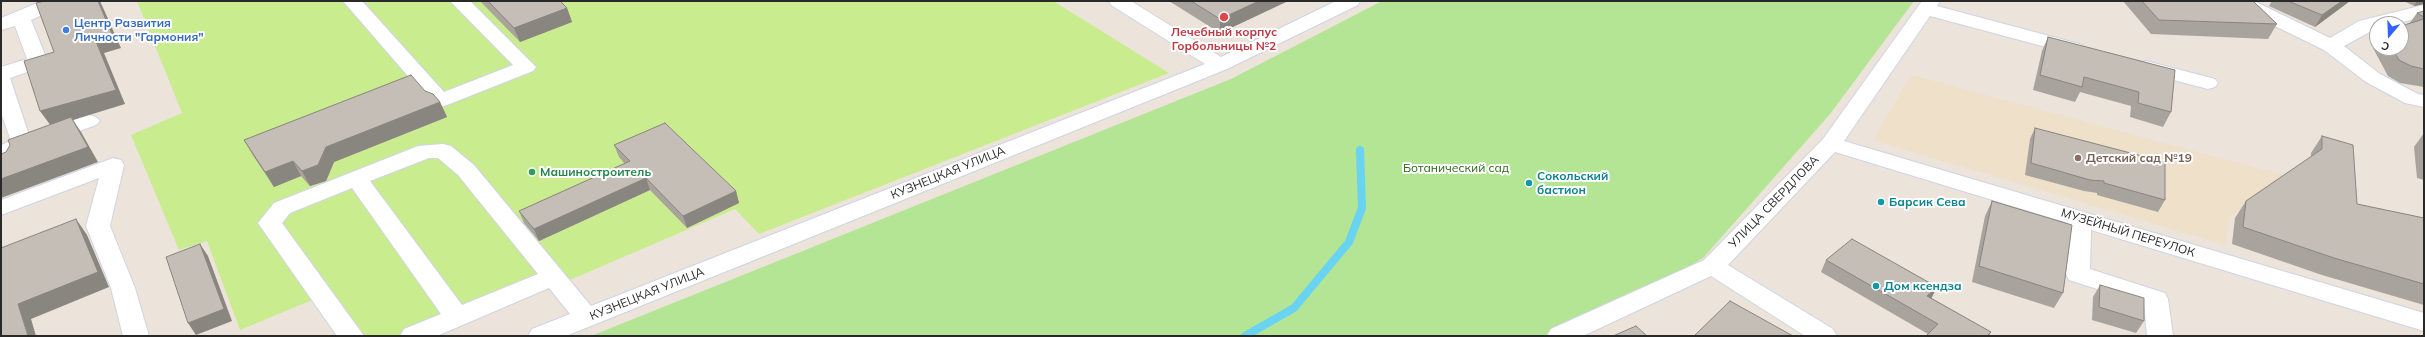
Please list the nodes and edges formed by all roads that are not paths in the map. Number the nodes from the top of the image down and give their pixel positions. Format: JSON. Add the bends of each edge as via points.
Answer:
{"nodes":[{"id":1,"x":57,"y":1,"type":"edge"},
{"id":2,"x":352,"y":1,"type":"edge"},
{"id":3,"x":460,"y":1,"type":"edge"},
{"id":4,"x":1118,"y":1,"type":"edge"},
{"id":5,"x":1351,"y":1,"type":"edge"},
{"id":6,"x":2239,"y":1,"type":"edge"},
{"id":7,"x":1929,"y":5,"type":"edge"},
{"id":8,"x":2424,"y":11,"type":"edge"},
{"id":9,"x":21,"y":18,"type":"junction"},
{"id":10,"x":1,"y":24,"type":"edge"},
{"id":11,"x":2331,"y":46,"type":"junction"},
{"id":12,"x":2095,"y":54,"type":"edge"},
{"id":13,"x":2125,"y":61,"type":"edge"},
{"id":14,"x":1220,"y":65,"type":"junction"},
{"id":15,"x":1,"y":74,"type":"edge"},
{"id":16,"x":1,"y":79,"type":"edge"},
{"id":17,"x":2208,"y":83,"type":"dead end"},
{"id":18,"x":2424,"y":100,"type":"edge"},
{"id":19,"x":89,"y":121,"type":"dead end"},
{"id":20,"x":19,"y":137,"type":"edge"},
{"id":21,"x":1831,"y":144,"type":"junction"},
{"id":22,"x":1,"y":164,"type":"edge"},
{"id":23,"x":356,"y":178,"type":"junction"},
{"id":24,"x":1,"y":208,"type":"edge"},
{"id":25,"x":2080,"y":218,"type":"junction"},
{"id":26,"x":1712,"y":266,"type":"junction"},
{"id":27,"x":553,"y":277,"type":"junction"},
{"id":28,"x":457,"y":317,"type":"junction"},
{"id":29,"x":587,"y":318,"type":"junction"},
{"id":30,"x":2424,"y":322,"type":"edge"},
{"id":31,"x":136,"y":336,"type":"edge"},
{"id":32,"x":351,"y":336,"type":"edge"},
{"id":33,"x":413,"y":336,"type":"edge"},
{"id":34,"x":541,"y":336,"type":"edge"},
{"id":35,"x":1560,"y":336,"type":"edge"},
{"id":36,"x":1824,"y":336,"type":"edge"},
{"id":37,"x":2160,"y":336,"type":"edge"}],
"edges":[{"from":1,"to":9,"type":"street"},
{"from":2,"to":3,"type":"street","via":[[440,101],[526,67]]},
{"from":4,"to":14,"type":"street"},
{"from":5,"to":14,"type":"street","name":"КУЗНЕЦКАЯ УЛИЦА"},
{"from":6,"to":11,"type":"street"},
{"from":7,"to":12,"type":"street"},
{"from":7,"to":21,"type":"street","name":"УЛИЦА СВЕРДЛОВА"},
{"from":8,"to":11,"type":"street","via":[[2366,25]]},
{"from":9,"to":10,"type":"street"},
{"from":9,"to":15,"type":"street","via":[[38,62]]},
{"from":11,"to":18,"type":"street","via":[[2373,78],[2412,99]]},
{"from":13,"to":17,"type":"street"},
{"from":14,"to":29,"type":"street","name":"КУЗНЕЦКАЯ УЛИЦА"},
{"from":16,"to":20,"type":"street"},
{"from":19,"to":22,"type":"street","via":[[4,151],[9,161]]},
{"from":21,"to":25,"type":"street","name":"МУЗЕЙНЫЙ ПЕРЕУЛОК"},
{"from":21,"to":26,"type":"street","name":"УЛИЦА СВЕРДЛОВА"},
{"from":23,"to":27,"type":"street","via":[[426,151],[443,150],[466,170]]},
{"from":23,"to":28,"type":"street"},
{"from":23,"to":32,"type":"street","via":[[282,208],[270,223]]},
{"from":24,"to":31,"type":"street","via":[[113,164],[98,226],[123,288]]},
{"from":25,"to":30,"type":"street","name":"МУЗЕЙНЫЙ ПЕРЕУЛОК"},
{"from":25,"to":37,"type":"street","via":[[2078,274],[2156,299]]},
{"from":26,"to":35,"type":"street","name":"УЛИЦА СВЕРДЛОВА"},
{"from":26,"to":36,"type":"street"},
{"from":27,"to":28,"type":"street"},
{"from":27,"to":29,"type":"street"},
{"from":28,"to":33,"type":"street"},
{"from":29,"to":34,"type":"street","name":"КУЗНЕЦКАЯ УЛИЦА"}]}
